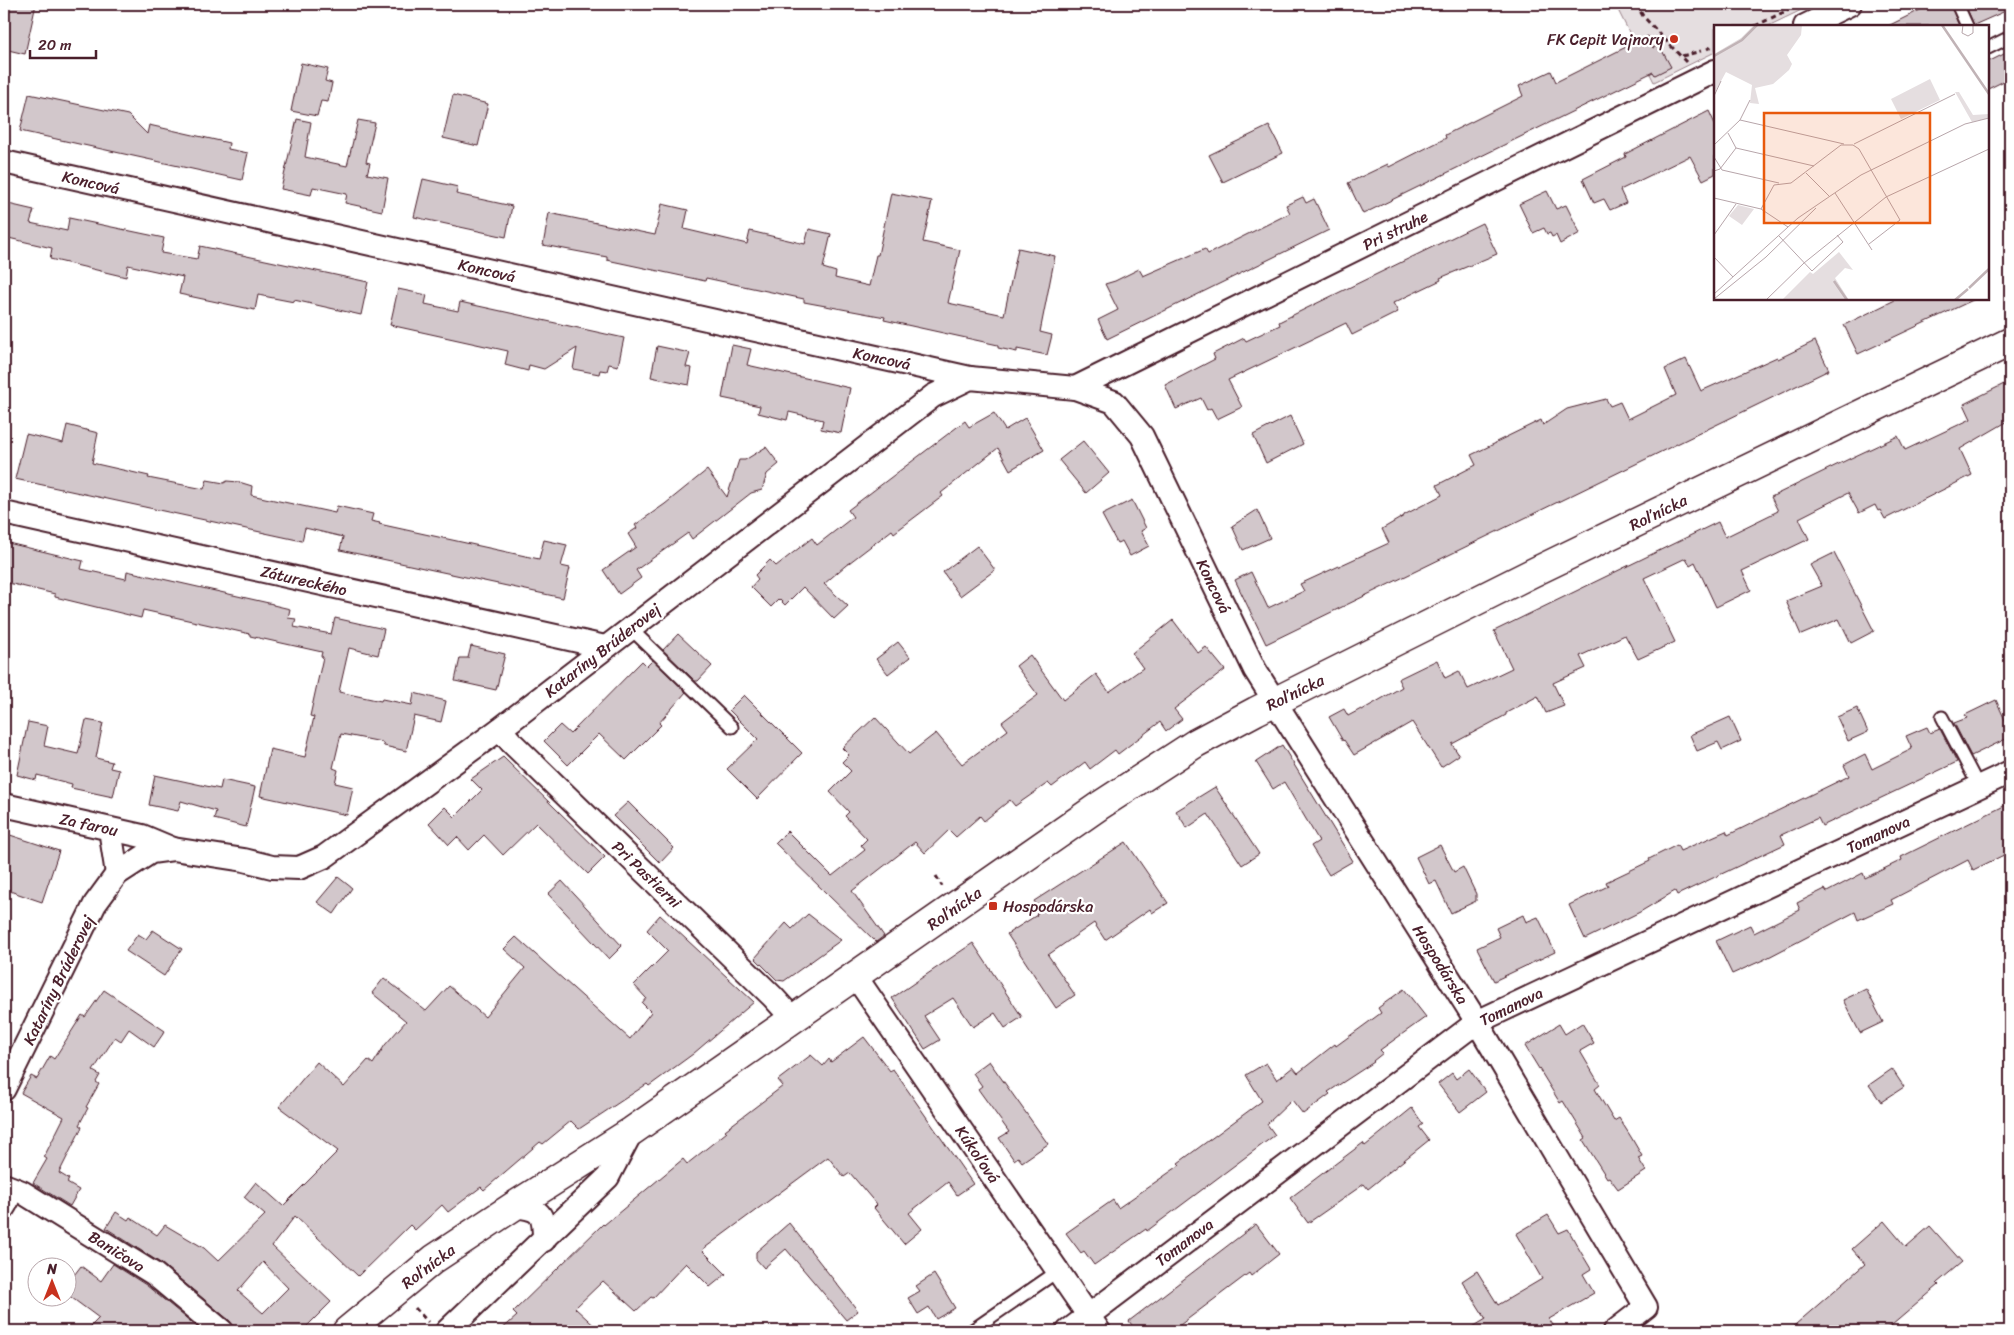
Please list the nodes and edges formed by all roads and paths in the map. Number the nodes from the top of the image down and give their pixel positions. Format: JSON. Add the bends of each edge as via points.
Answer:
{"nodes":[{"id":1,"x":1636,"y":4,"type":"edge"},
{"id":2,"x":1850,"y":4,"type":"edge"},
{"id":3,"x":1957,"y":4,"type":"edge"},
{"id":4,"x":1799,"y":17,"type":"edge"},
{"id":5,"x":1759,"y":25,"type":"edge"},
{"id":6,"x":1967,"y":25,"type":"edge"},
{"id":7,"x":2010,"y":37,"type":"edge"},
{"id":8,"x":1714,"y":45,"type":"edge"},
{"id":9,"x":1989,"y":48,"type":"edge"},
{"id":10,"x":1682,"y":56,"type":"junction"},
{"id":11,"x":1689,"y":65,"type":"dead end"},
{"id":12,"x":1714,"y":71,"type":"edge"},
{"id":13,"x":4,"y":162,"type":"edge"},
{"id":14,"x":2010,"y":342,"type":"edge"},
{"id":15,"x":970,"y":378,"type":"junction"},
{"id":16,"x":1075,"y":388,"type":"junction"},
{"id":17,"x":4,"y":513,"type":"edge"},
{"id":18,"x":630,"y":628,"type":"junction"},
{"id":19,"x":605,"y":647,"type":"junction"},
{"id":20,"x":1276,"y":701,"type":"junction"},
{"id":21,"x":1942,"y":718,"type":"dead end"},
{"id":22,"x":732,"y":728,"type":"dead end"},
{"id":23,"x":500,"y":729,"type":"junction"},
{"id":24,"x":2010,"y":772,"type":"edge"},
{"id":25,"x":1979,"y":787,"type":"junction"},
{"id":26,"x":4,"y":805,"type":"edge"},
{"id":27,"x":110,"y":829,"type":"junction"},
{"id":28,"x":173,"y":849,"type":"junction"},
{"id":29,"x":117,"y":874,"type":"junction"},
{"id":30,"x":936,"y":876,"type":"dead end"},
{"id":31,"x":944,"y":889,"type":"dead end"},
{"id":32,"x":856,"y":977,"type":"junction"},
{"id":33,"x":793,"y":1019,"type":"junction"},
{"id":34,"x":1476,"y":1022,"type":"junction"},
{"id":35,"x":4,"y":1089,"type":"edge"},
{"id":36,"x":632,"y":1131,"type":"junction"},
{"id":37,"x":13,"y":1189,"type":"edge"},
{"id":38,"x":514,"y":1206,"type":"junction"},
{"id":39,"x":4,"y":1217,"type":"edge"},
{"id":40,"x":544,"y":1240,"type":"junction"},
{"id":41,"x":1058,"y":1271,"type":"junction"},
{"id":42,"x":422,"y":1302,"type":"dead end"},
{"id":43,"x":408,"y":1314,"type":"dead end"},
{"id":44,"x":1094,"y":1323,"type":"edge"},
{"id":45,"x":222,"y":1331,"type":"edge"},
{"id":46,"x":347,"y":1331,"type":"edge"},
{"id":47,"x":447,"y":1331,"type":"edge"},
{"id":48,"x":971,"y":1331,"type":"edge"},
{"id":49,"x":1068,"y":1331,"type":"edge"},
{"id":50,"x":1615,"y":1331,"type":"edge"}],
"edges":[{"from":1,"to":10,"type":"path","via":[[1643,16]]},
{"from":2,"to":4,"type":"street"},
{"from":3,"to":6,"type":"lane"},
{"from":4,"to":5,"type":"path"},
{"from":7,"to":9,"type":"lane"},
{"from":8,"to":10,"type":"path"},
{"from":10,"to":11,"type":"path"},
{"from":12,"to":16,"type":"street","name":"Pri struhe"},
{"from":13,"to":15,"type":"street","name":"Koncová"},
{"from":14,"to":20,"type":"street","name":"Roľnícka","via":[[1532,573]]},
{"from":15,"to":16,"type":"street"},
{"from":15,"to":18,"type":"street","name":"Kataríny Brúderovej","via":[[933,396]]},
{"from":16,"to":20,"type":"street","name":"Koncová","via":[[1114,402],[1142,436],[1255,670]]},
{"from":17,"to":19,"type":"street","name":"Zátureckého"},
{"from":18,"to":19,"type":"street","name":"Kataríny Brúderovej"},
{"from":18,"to":22,"type":"lane"},
{"from":19,"to":23,"type":"street","name":"Kataríny Brúderovej"},
{"from":20,"to":32,"type":"street","name":"Roľnícka","via":[[1159,766]]},
{"from":20,"to":34,"type":"street","name":"Hospodárska"},
{"from":21,"to":25,"type":"lane"},
{"from":23,"to":28,"type":"street","name":"Kataríny Brúderovej","via":[[330,853],[300,868],[272,867]]},
{"from":23,"to":33,"type":"street","name":"Pri Pastierni"},
{"from":24,"to":25,"type":"street","name":"Tomanova"},
{"from":25,"to":34,"type":"street","name":"Tomanova"},
{"from":26,"to":27,"type":"street","name":"Za farou"},
{"from":27,"to":28,"type":"street","name":"Za farou","via":[[142,836]]},
{"from":27,"to":29,"type":"street"},
{"from":28,"to":29,"type":"street","name":"Kataríny Brúderovej","via":[[152,852]]},
{"from":29,"to":35,"type":"street","name":"Kataríny Brúderovej","via":[[95,904]]},
{"from":30,"to":31,"type":"path"},
{"from":32,"to":33,"type":"street","name":"Roľnícka"},
{"from":32,"to":41,"type":"street","name":"Kúkoľová"},
{"from":33,"to":36,"type":"street","name":"Roľnícka"},
{"from":34,"to":44,"type":"street","name":"Tomanova"},
{"from":34,"to":50,"type":"street","name":"Hospodárska","via":[[1646,1307]]},
{"from":36,"to":38,"type":"street","name":"Roľnícka"},
{"from":36,"to":40,"type":"street","name":"Roľnícka","via":[[608,1177]]},
{"from":37,"to":39,"type":"lane","via":[[15,1199]]},
{"from":37,"to":45,"type":"street","name":"Baničova","via":[[154,1274]]},
{"from":38,"to":40,"type":"street","via":[[532,1208],[541,1214]]},
{"from":38,"to":46,"type":"street","name":"Roľnícka","via":[[434,1259]]},
{"from":40,"to":47,"type":"street","name":"Roľnícka"},
{"from":41,"to":44,"type":"street","name":"Kúkoľová"},
{"from":41,"to":48,"type":"lane"},
{"from":42,"to":43,"type":"path"},
{"from":44,"to":49,"type":"street","name":"Tomanova"}]}
